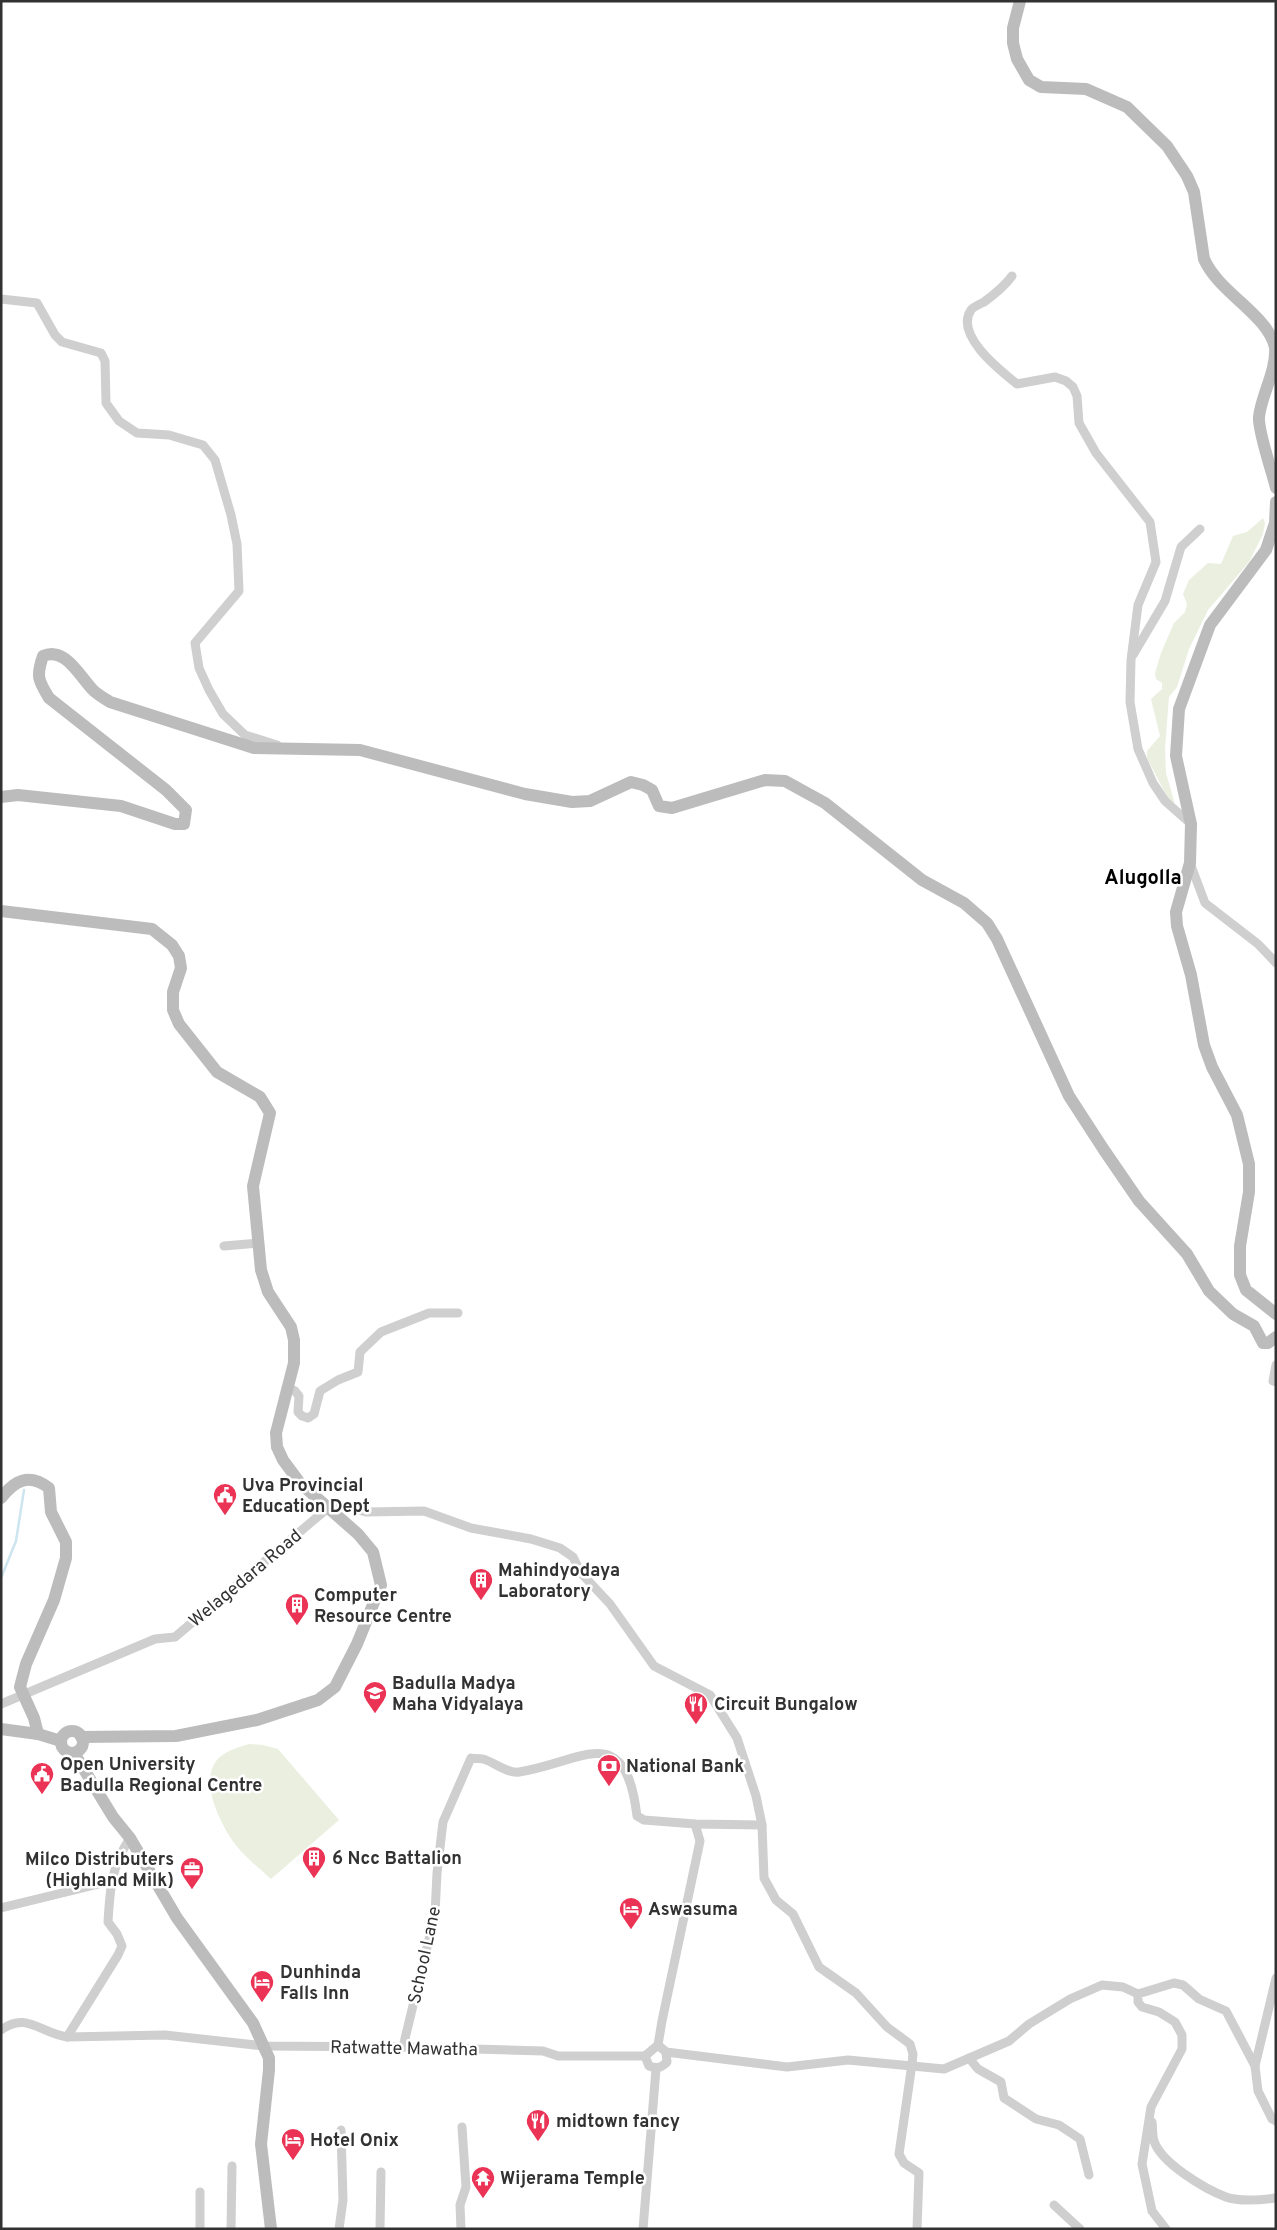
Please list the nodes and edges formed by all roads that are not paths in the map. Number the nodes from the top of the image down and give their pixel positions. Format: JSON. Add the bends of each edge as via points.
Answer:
{"nodes":[{"id":1,"x":1020,"y":1,"type":"edge"},
{"id":2,"x":1012,"y":276,"type":"dead end"},
{"id":3,"x":1,"y":299,"type":"edge"},
{"id":4,"x":1276,"y":488,"type":"edge"},
{"id":5,"x":1276,"y":502,"type":"edge"},
{"id":6,"x":1200,"y":529,"type":"dead end"},
{"id":7,"x":1131,"y":660,"type":"junction"},
{"id":8,"x":291,"y":750,"type":"junction"},
{"id":9,"x":1,"y":796,"type":"edge"},
{"id":10,"x":1191,"y":824,"type":"junction"},
{"id":11,"x":1190,"y":863,"type":"junction"},
{"id":12,"x":1,"y":911,"type":"edge"},
{"id":13,"x":1276,"y":963,"type":"edge"},
{"id":14,"x":259,"y":1243,"type":"junction"},
{"id":15,"x":224,"y":1246,"type":"dead end"},
{"id":16,"x":458,"y":1313,"type":"dead end"},
{"id":17,"x":1276,"y":1314,"type":"edge"},
{"id":18,"x":1276,"y":1337,"type":"edge"},
{"id":19,"x":1276,"y":1365,"type":"edge"},
{"id":20,"x":1276,"y":1382,"type":"edge"},
{"id":21,"x":288,"y":1388,"type":"junction"},
{"id":22,"x":1,"y":1498,"type":"edge"},
{"id":23,"x":328,"y":1508,"type":"junction"},
{"id":24,"x":23,"y":1696,"type":"junction"},
{"id":25,"x":1,"y":1704,"type":"edge"},
{"id":26,"x":1,"y":1729,"type":"edge"},
{"id":27,"x":38,"y":1734,"type":"junction"},
{"id":28,"x":81,"y":1737,"type":"junction"},
{"id":29,"x":61,"y":1740,"type":"junction"},
{"id":30,"x":74,"y":1753,"type":"junction"},
{"id":31,"x":695,"y":1824,"type":"junction"},
{"id":32,"x":762,"y":1825,"type":"junction"},
{"id":33,"x":130,"y":1838,"type":"junction"},
{"id":34,"x":111,"y":1880,"type":"junction"},
{"id":35,"x":1,"y":1908,"type":"edge"},
{"id":36,"x":1276,"y":1978,"type":"edge"},
{"id":37,"x":1138,"y":1994,"type":"junction"},
{"id":38,"x":1,"y":2030,"type":"edge"},
{"id":39,"x":67,"y":2037,"type":"junction"},
{"id":40,"x":658,"y":2045,"type":"junction"},
{"id":41,"x":264,"y":2046,"type":"junction"},
{"id":42,"x":403,"y":2047,"type":"junction"},
{"id":43,"x":670,"y":2052,"type":"junction"},
{"id":44,"x":645,"y":2056,"type":"junction"},
{"id":45,"x":969,"y":2058,"type":"junction"},
{"id":46,"x":1256,"y":2066,"type":"junction"},
{"id":47,"x":912,"y":2067,"type":"junction"},
{"id":48,"x":656,"y":2069,"type":"junction"},
{"id":49,"x":1151,"y":2107,"type":"junction"},
{"id":50,"x":1276,"y":2121,"type":"edge"},
{"id":51,"x":462,"y":2127,"type":"dead end"},
{"id":52,"x":341,"y":2130,"type":"dead end"},
{"id":53,"x":232,"y":2166,"type":"dead end"},
{"id":54,"x":381,"y":2172,"type":"dead end"},
{"id":55,"x":1089,"y":2175,"type":"dead end"},
{"id":56,"x":200,"y":2192,"type":"dead end"},
{"id":57,"x":1276,"y":2198,"type":"edge"},
{"id":58,"x":1054,"y":2205,"type":"dead end"},
{"id":59,"x":200,"y":2229,"type":"edge"},
{"id":60,"x":232,"y":2229,"type":"edge"},
{"id":61,"x":271,"y":2229,"type":"edge"},
{"id":62,"x":339,"y":2229,"type":"edge"},
{"id":63,"x":380,"y":2229,"type":"edge"},
{"id":64,"x":461,"y":2229,"type":"edge"},
{"id":65,"x":643,"y":2229,"type":"edge"},
{"id":66,"x":916,"y":2229,"type":"edge"},
{"id":67,"x":1080,"y":2229,"type":"edge"},
{"id":68,"x":1166,"y":2229,"type":"edge"}],
"edges":[{"from":1,"to":4,"type":"main road","via":[[1013,43],[1017,59],[1029,80],[1041,87],[1086,89],[1127,108],[1167,146],[1187,176],[1194,192],[1208,269],[1262,323],[1276,348],[1274,372],[1259,416]]},
{"from":2,"to":7,"type":"street","via":[[1004,287],[971,310],[967,325],[971,338],[992,365],[1017,384],[1055,377],[1073,387],[1079,423],[1096,453],[1150,522],[1156,562],[1138,605]]},
{"from":3,"to":8,"type":"street","via":[[37,303],[62,342],[101,353],[105,361],[106,403],[119,421],[137,433],[203,444],[215,460],[237,544],[239,591],[195,643],[199,668],[223,714],[245,735]]},
{"from":5,"to":10,"type":"main road","via":[[1275,523],[1266,550],[1210,625],[1179,709],[1176,756]]},
{"from":6,"to":7,"type":"street","via":[[1181,547],[1165,601]]},
{"from":7,"to":10,"type":"street","via":[[1130,702],[1138,749],[1153,783],[1165,800]]},
{"from":8,"to":9,"type":"main road","via":[[254,748],[110,702],[93,690],[69,663],[58,655],[49,654],[43,656],[37,672],[49,698],[166,790],[186,810],[184,824],[120,806],[34,796]]},
{"from":8,"to":18,"type":"main road","via":[[360,750],[525,794],[572,802],[590,801],[631,782],[652,790],[660,806],[672,808],[765,780],[785,781],[825,803],[922,880],[964,903],[987,923],[1069,1096],[1109,1158],[1139,1200],[1187,1254],[1209,1291],[1233,1314],[1254,1326],[1263,1343]]},
{"from":10,"to":11,"type":"main road"},
{"from":11,"to":13,"type":"street","via":[[1205,903],[1258,944]]},
{"from":11,"to":17,"type":"main road","via":[[1176,912],[1177,926],[1191,975],[1204,1046],[1237,1114],[1249,1164],[1240,1275],[1246,1290]]},
{"from":12,"to":14,"type":"main road","via":[[152,929],[172,945],[179,956],[181,968],[173,992],[173,1010],[179,1024],[218,1072],[260,1097],[270,1113],[253,1186]]},
{"from":14,"to":15,"type":"street"},
{"from":14,"to":21,"type":"main road","via":[[261,1270],[268,1292],[291,1327],[294,1340],[294,1363]]},
{"from":16,"to":21,"type":"street","via":[[429,1313],[381,1332],[360,1352],[358,1372],[320,1391],[314,1414],[308,1418],[298,1412],[299,1396]]},
{"from":19,"to":20,"type":"street","via":[[1273,1381]]},
{"from":21,"to":23,"type":"main road","via":[[276,1433],[277,1448],[300,1483]]},
{"from":22,"to":24,"type":"main road","via":[[22,1480],[38,1480],[49,1488],[51,1512],[66,1542],[66,1558],[54,1600],[26,1664],[20,1687]]},
{"from":23,"to":24,"type":"street","name":"Welagedara Road","via":[[175,1637],[155,1639]]},
{"from":23,"to":28,"type":"main road","via":[[373,1552],[381,1585],[336,1687],[318,1700],[239,1724],[176,1736]]},
{"from":23,"to":32,"type":"street","via":[[338,1504],[366,1512],[424,1511],[471,1528],[531,1539],[560,1548],[573,1557],[654,1666],[710,1695],[737,1738]]},
{"from":24,"to":25,"type":"street","name":"Welagedara Road"},
{"from":24,"to":27,"type":"main road"},
{"from":26,"to":27,"type":"main road"},
{"from":27,"to":29,"type":"main road"},
{"from":28,"to":29,"type":"main road","via":[[72,1732]]},
{"from":28,"to":30,"type":"main road","via":[[81,1748]]},
{"from":29,"to":30,"type":"main road","via":[[64,1750]]},
{"from":30,"to":33,"type":"main road","via":[[113,1817]]},
{"from":31,"to":32,"type":"street","name":"School Lane"},
{"from":31,"to":40,"type":"street","via":[[700,1841]]},
{"from":31,"to":42,"type":"street","name":"School Lane","via":[[644,1820],[637,1816],[628,1774],[620,1761],[612,1757],[597,1753],[578,1756],[516,1773],[483,1759],[471,1758],[443,1822],[435,1914]]},
{"from":32,"to":47,"type":"street","via":[[764,1878],[776,1900],[793,1914],[819,1967],[856,1993],[887,2027],[910,2044]]},
{"from":33,"to":34,"type":"street","via":[[119,1854]]},
{"from":33,"to":41,"type":"main road","via":[[177,1918],[253,2023]]},
{"from":34,"to":35,"type":"street"},
{"from":34,"to":39,"type":"street","via":[[108,1922],[122,1946]]},
{"from":36,"to":46,"type":"street"},
{"from":37,"to":45,"type":"street","via":[[1123,1986],[1102,1985],[1070,1999],[1029,2024],[1009,2041]]},
{"from":37,"to":46,"type":"street","via":[[1174,1983],[1184,1985],[1199,1999],[1226,2011]]},
{"from":37,"to":49,"type":"street","via":[[1142,2007],[1175,2022],[1182,2035],[1182,2049]]},
{"from":38,"to":39,"type":"street","name":"Ratwatte Mawatha","via":[[21,2020],[57,2036]]},
{"from":39,"to":41,"type":"street","name":"Ratwatte Mawatha","via":[[165,2035]]},
{"from":40,"to":43,"type":"street"},
{"from":40,"to":44,"type":"street"},
{"from":41,"to":42,"type":"street","name":"Ratwatte Mawatha"},
{"from":41,"to":61,"type":"main road","via":[[269,2070],[261,2144]]},
{"from":42,"to":44,"type":"street","name":"Ratwatte Mawatha","via":[[543,2051],[558,2056]]},
{"from":43,"to":47,"type":"street","via":[[787,2067],[848,2060]]},
{"from":43,"to":48,"type":"street","via":[[667,2062]]},
{"from":44,"to":48,"type":"street","via":[[649,2066]]},
{"from":45,"to":47,"type":"street","via":[[944,2069]]},
{"from":45,"to":55,"type":"street","via":[[978,2069],[1001,2082],[1004,2098],[1036,2119],[1059,2125],[1080,2139]]},
{"from":46,"to":50,"type":"street","via":[[1258,2091],[1272,2120]]},
{"from":47,"to":66,"type":"street","via":[[899,2154],[919,2173]]},
{"from":48,"to":65,"type":"street"},
{"from":49,"to":57,"type":"street","via":[[1154,2141],[1167,2159],[1184,2173],[1227,2197]]},
{"from":49,"to":68,"type":"street","via":[[1142,2164],[1152,2212]]},
{"from":51,"to":64,"type":"street","via":[[466,2187],[460,2205]]},
{"from":52,"to":62,"type":"street","via":[[343,2200]]},
{"from":53,"to":60,"type":"street"},
{"from":54,"to":63,"type":"street"},
{"from":56,"to":59,"type":"street"},
{"from":58,"to":67,"type":"street"}]}
